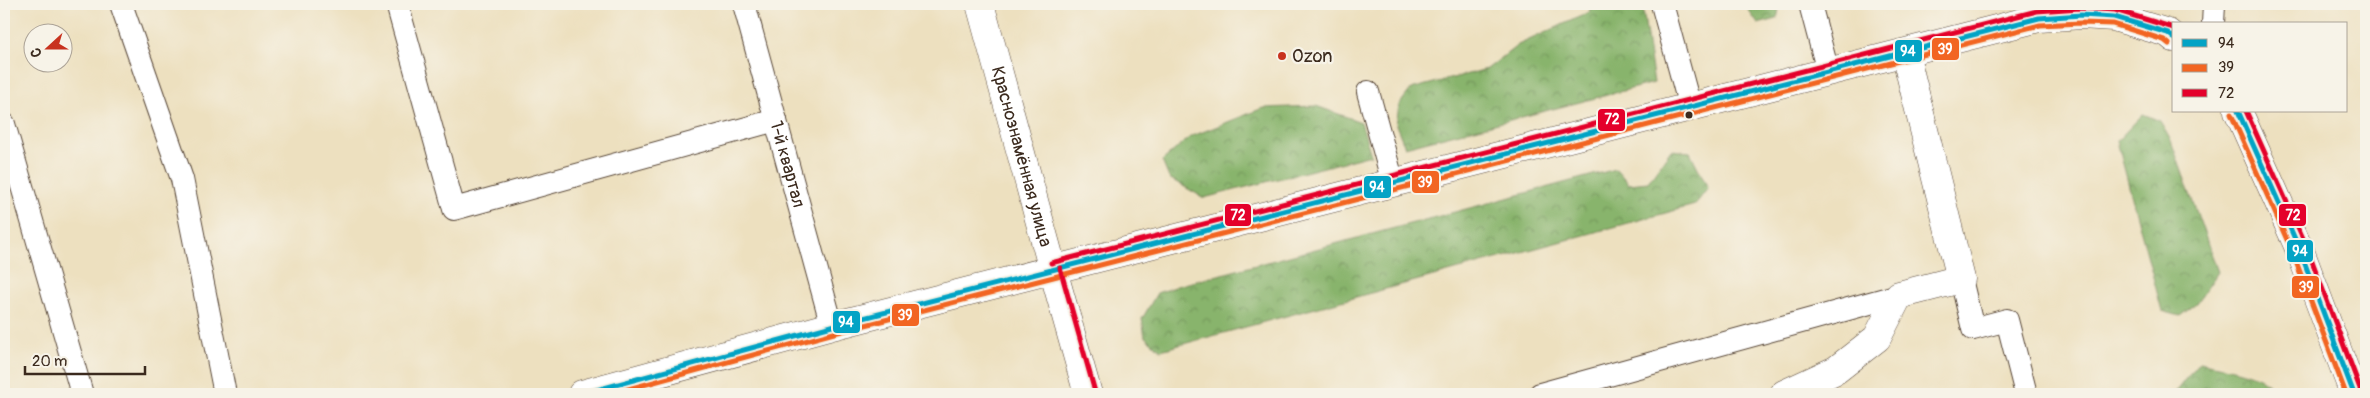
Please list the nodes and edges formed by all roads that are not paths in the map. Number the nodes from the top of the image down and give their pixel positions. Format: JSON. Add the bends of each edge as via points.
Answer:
{"nodes":[{"id":1,"x":121,"y":4,"type":"edge"},
{"id":2,"x":397,"y":4,"type":"edge"},
{"id":3,"x":744,"y":4,"type":"edge"},
{"id":4,"x":980,"y":4,"type":"edge"},
{"id":5,"x":1662,"y":4,"type":"edge"},
{"id":6,"x":1810,"y":4,"type":"edge"},
{"id":7,"x":2214,"y":4,"type":"edge"},
{"id":8,"x":2213,"y":22,"type":"edge"},
{"id":9,"x":2171,"y":35,"type":"edge"},
{"id":10,"x":1904,"y":52,"type":"junction"},
{"id":11,"x":1828,"y":72,"type":"junction"},
{"id":12,"x":1368,"y":92,"type":"dead end"},
{"id":13,"x":1690,"y":107,"type":"junction"},
{"id":14,"x":2238,"y":112,"type":"edge"},
{"id":15,"x":776,"y":120,"type":"junction"},
{"id":16,"x":4,"y":124,"type":"edge"},
{"id":17,"x":1393,"y":183,"type":"junction"},
{"id":18,"x":1054,"y":270,"type":"junction"},
{"id":19,"x":1960,"y":279,"type":"junction"},
{"id":20,"x":1899,"y":295,"type":"junction"},
{"id":21,"x":832,"y":326,"type":"junction"},
{"id":22,"x":82,"y":394,"type":"edge"},
{"id":23,"x":225,"y":394,"type":"edge"},
{"id":24,"x":582,"y":394,"type":"edge"},
{"id":25,"x":1088,"y":394,"type":"edge"},
{"id":26,"x":1540,"y":394,"type":"edge"},
{"id":27,"x":1784,"y":394,"type":"edge"},
{"id":28,"x":2026,"y":394,"type":"edge"},
{"id":29,"x":2354,"y":394,"type":"edge"}],
"edges":[{"from":1,"to":23,"type":"lane","via":[[182,178]]},
{"from":2,"to":15,"type":"lane","via":[[454,209]]},
{"from":3,"to":15,"type":"lane","name":"1-й квартал"},
{"from":4,"to":18,"type":"main road","name":"Краснознамённая улица"},
{"from":5,"to":13,"type":"lane"},
{"from":6,"to":11,"type":"lane"},
{"from":7,"to":8,"type":"lane"},
{"from":9,"to":10,"type":"main road","via":[[2114,17],[2081,14],[2039,18]]},
{"from":10,"to":11,"type":"main road"},
{"from":10,"to":19,"type":"main road"},
{"from":11,"to":13,"type":"main road"},
{"from":12,"to":17,"type":"lane"},
{"from":13,"to":17,"type":"main road"},
{"from":14,"to":29,"type":"main road","via":[[2299,248]]},
{"from":15,"to":21,"type":"lane","name":"1-й квартал"},
{"from":16,"to":22,"type":"lane"},
{"from":17,"to":18,"type":"main road"},
{"from":18,"to":21,"type":"main road"},
{"from":18,"to":25,"type":"main road","name":"Краснознамённая улица"},
{"from":19,"to":20,"type":"main road"},
{"from":19,"to":28,"type":"lane","via":[[1973,329],[2007,320]]},
{"from":20,"to":26,"type":"lane"},
{"from":20,"to":27,"type":"main road","via":[[1877,338],[1836,370]]},
{"from":21,"to":24,"type":"main road"}]}
